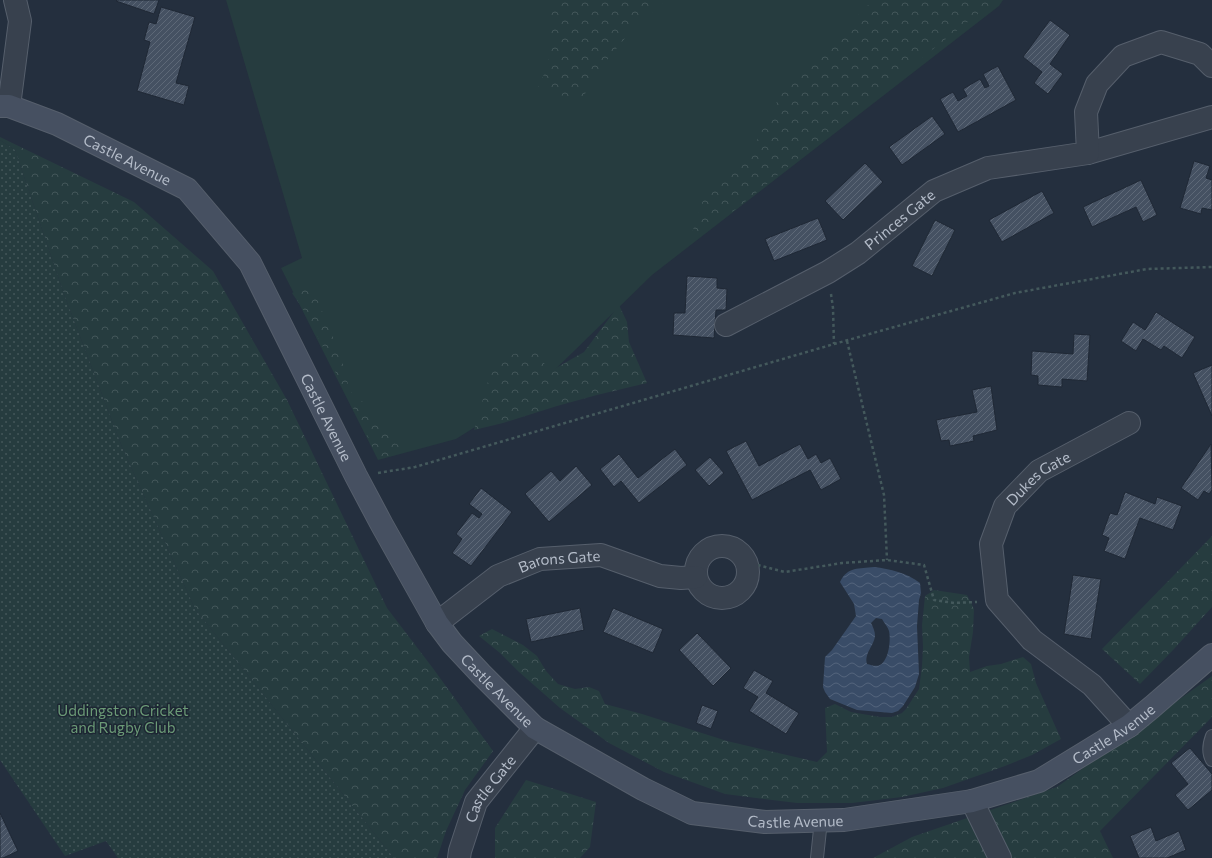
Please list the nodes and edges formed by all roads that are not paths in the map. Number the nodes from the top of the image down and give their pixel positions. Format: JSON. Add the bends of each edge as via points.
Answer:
{"nodes":[{"id":1,"x":15,"y":0,"type":"edge"},
{"id":2,"x":1212,"y":66,"type":"edge"},
{"id":3,"x":4,"y":106,"type":"edge"},
{"id":4,"x":1212,"y":117,"type":"edge"},
{"id":5,"x":1088,"y":153,"type":"junction"},
{"id":6,"x":726,"y":325,"type":"dead end"},
{"id":7,"x":1129,"y":423,"type":"dead end"},
{"id":8,"x":696,"y":577,"type":"junction"},
{"id":9,"x":437,"y":623,"type":"junction"},
{"id":10,"x":1212,"y":655,"type":"edge"},
{"id":11,"x":1129,"y":726,"type":"junction"},
{"id":12,"x":535,"y":728,"type":"junction"},
{"id":13,"x":1212,"y":736,"type":"edge"},
{"id":14,"x":1212,"y":760,"type":"edge"},
{"id":15,"x":972,"y":801,"type":"junction"},
{"id":16,"x":821,"y":820,"type":"junction"},
{"id":17,"x":459,"y":858,"type":"edge"},
{"id":18,"x":817,"y":858,"type":"edge"},
{"id":19,"x":1000,"y":858,"type":"edge"}],
"edges":[{"from":1,"to":3,"type":"street","via":[[20,21]]},
{"from":2,"to":5,"type":"street","via":[[1200,54],[1162,42],[1123,56],[1097,84],[1086,112]]},
{"from":3,"to":9,"type":"street","name":"Castle Avenue","via":[[58,124],[187,189],[250,263],[356,476]]},
{"from":4,"to":5,"type":"street","name":"Princes Gate"},
{"from":5,"to":6,"type":"street","name":"Princes Gate","via":[[988,168],[934,191],[858,253],[828,272]]},
{"from":7,"to":11,"type":"street","name":"Dukes Gate","via":[[1039,471],[1005,506],[991,544],[997,600],[1032,640],[1092,685]]},
{"from":8,"to":8,"type":"street","via":[[702,555],[717,546],[725,546],[741,554],[748,572],[741,589],[726,598],[705,592]]},
{"from":8,"to":9,"type":"street","name":"Barons Gate","via":[[660,576],[601,555],[540,559],[498,576]]},
{"from":9,"to":12,"type":"street","name":"Castle Avenue","via":[[452,643]]},
{"from":10,"to":11,"type":"street","name":"Castle Avenue"},
{"from":11,"to":15,"type":"street","name":"Castle Avenue","via":[[1039,781]]},
{"from":12,"to":16,"type":"street","name":"Castle Avenue","via":[[643,789],[692,813],[765,822]]},
{"from":12,"to":17,"type":"street","name":"Castle Gate","via":[[476,802]]},
{"from":13,"to":14,"type":"lane","via":[[1209,749]]},
{"from":15,"to":16,"type":"street","name":"Castle Avenue","via":[[844,820]]},
{"from":15,"to":19,"type":"street"},
{"from":16,"to":18,"type":"lane"}]}
